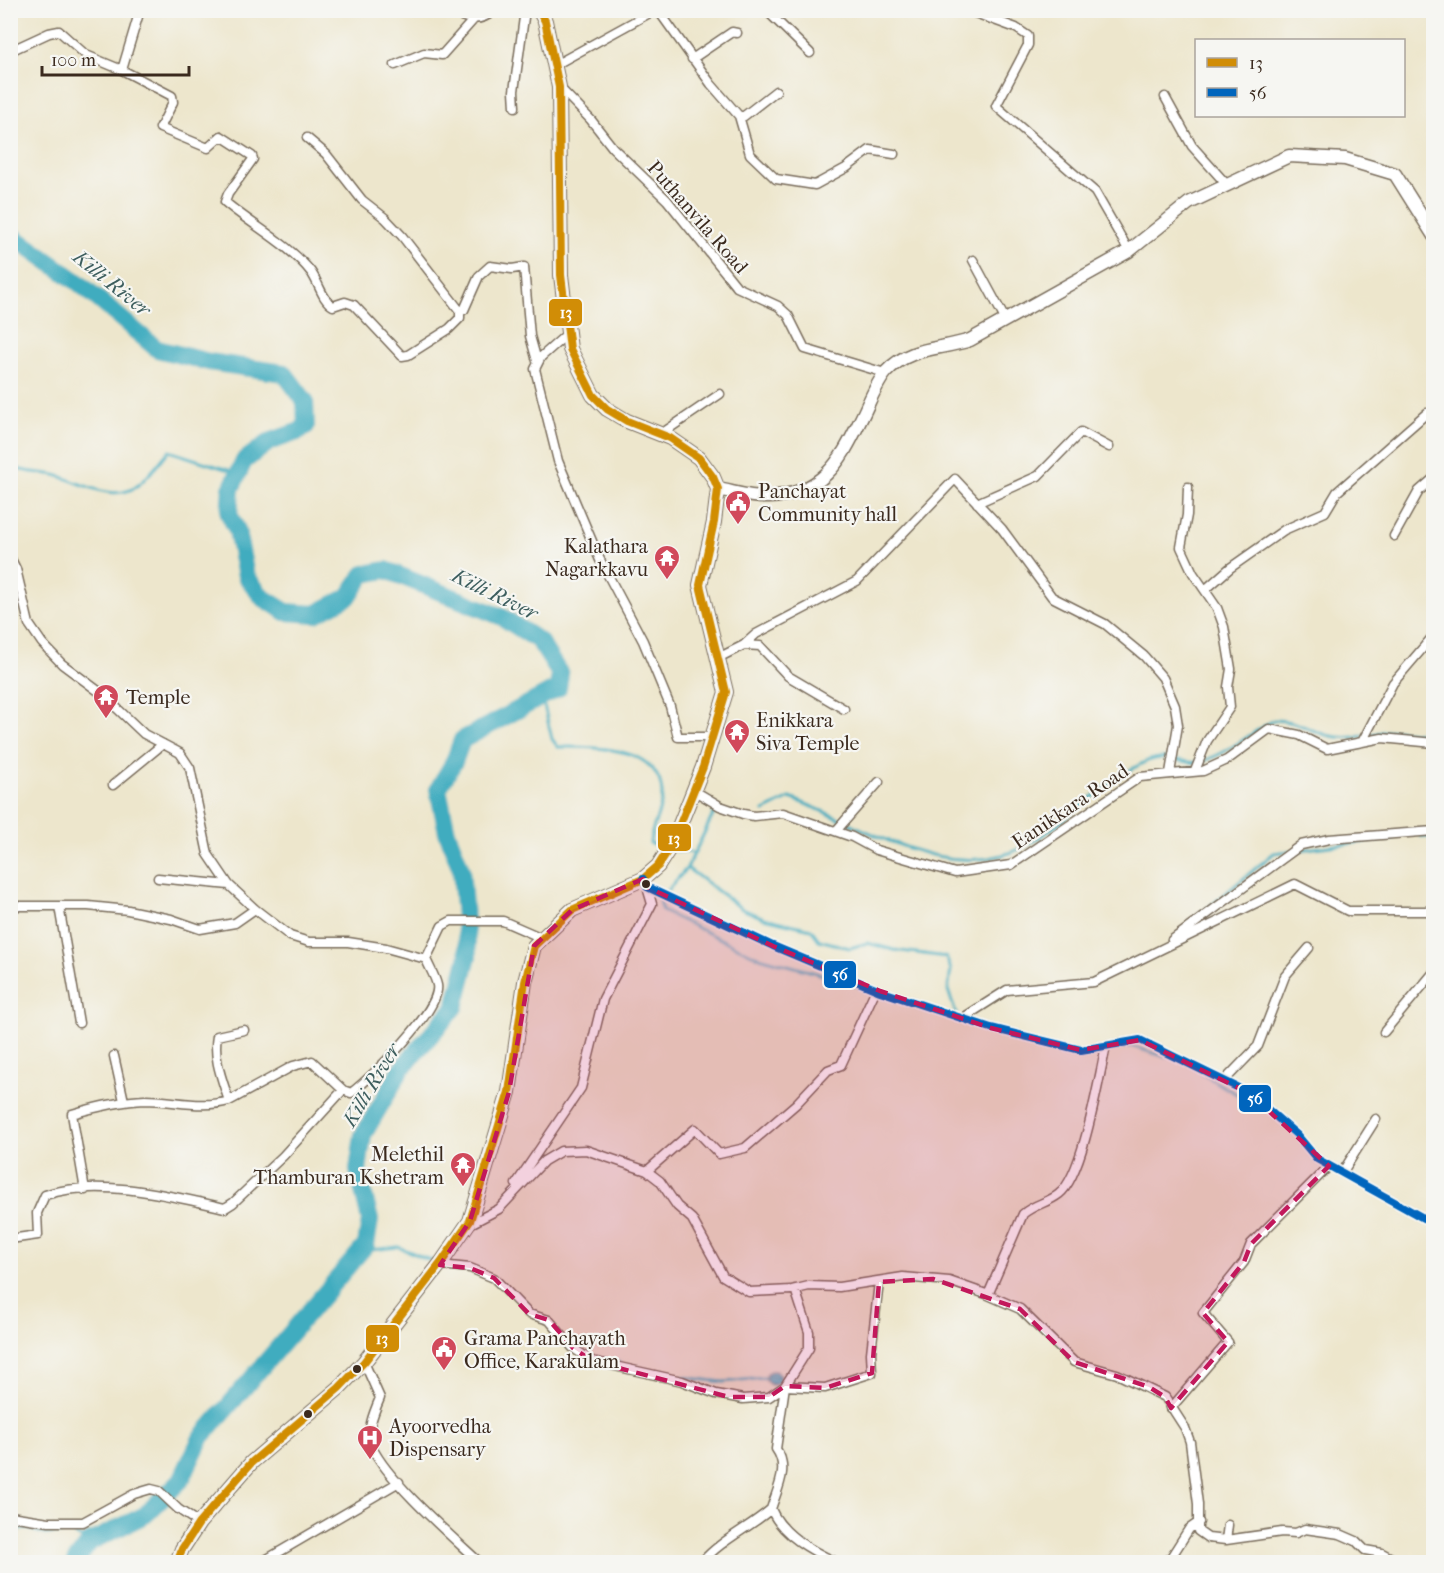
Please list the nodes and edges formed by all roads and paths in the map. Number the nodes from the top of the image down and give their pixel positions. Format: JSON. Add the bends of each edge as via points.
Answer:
{"nodes":[{"id":1,"x":140,"y":10,"type":"edge"},
{"id":2,"x":448,"y":10,"type":"edge"},
{"id":3,"x":494,"y":10,"type":"edge"},
{"id":4,"x":525,"y":10,"type":"edge"},
{"id":5,"x":539,"y":10,"type":"edge"},
{"id":6,"x":657,"y":10,"type":"edge"},
{"id":7,"x":766,"y":10,"type":"edge"},
{"id":8,"x":967,"y":10,"type":"edge"},
{"id":9,"x":474,"y":19,"type":"junction"},
{"id":10,"x":737,"y":33,"type":"dead end"},
{"id":11,"x":10,"y":51,"type":"edge"},
{"id":12,"x":810,"y":53,"type":"dead end"},
{"id":13,"x":692,"y":59,"type":"junction"},
{"id":14,"x":395,"y":65,"type":"dead end"},
{"id":15,"x":555,"y":65,"type":"junction"},
{"id":16,"x":122,"y":70,"type":"junction"},
{"id":17,"x":560,"y":87,"type":"junction"},
{"id":18,"x":776,"y":92,"type":"dead end"},
{"id":19,"x":1165,"y":97,"type":"dead end"},
{"id":20,"x":514,"y":107,"type":"dead end"},
{"id":21,"x":740,"y":116,"type":"junction"},
{"id":22,"x":308,"y":138,"type":"dead end"},
{"id":23,"x":894,"y":154,"type":"dead end"},
{"id":24,"x":1227,"y":185,"type":"junction"},
{"id":25,"x":1434,"y":236,"type":"edge"},
{"id":26,"x":1129,"y":251,"type":"junction"},
{"id":27,"x":974,"y":260,"type":"dead end"},
{"id":28,"x":460,"y":311,"type":"junction"},
{"id":29,"x":1005,"y":319,"type":"junction"},
{"id":30,"x":567,"y":334,"type":"junction"},
{"id":31,"x":537,"y":361,"type":"junction"},
{"id":32,"x":885,"y":373,"type":"junction"},
{"id":33,"x":720,"y":394,"type":"dead end"},
{"id":34,"x":1434,"y":423,"type":"edge"},
{"id":35,"x":661,"y":434,"type":"junction"},
{"id":36,"x":1109,"y":447,"type":"dead end"},
{"id":37,"x":1434,"y":478,"type":"edge"},
{"id":38,"x":1188,"y":487,"type":"dead end"},
{"id":39,"x":718,"y":489,"type":"junction"},
{"id":40,"x":10,"y":491,"type":"edge"},
{"id":41,"x":10,"y":499,"type":"edge"},
{"id":42,"x":977,"y":503,"type":"junction"},
{"id":43,"x":1394,"y":536,"type":"dead end"},
{"id":44,"x":10,"y":557,"type":"edge"},
{"id":45,"x":1205,"y":590,"type":"junction"},
{"id":46,"x":1434,"y":635,"type":"edge"},
{"id":47,"x":744,"y":645,"type":"junction"},
{"id":48,"x":718,"y":658,"type":"junction"},
{"id":49,"x":844,"y":709,"type":"dead end"},
{"id":50,"x":713,"y":737,"type":"junction"},
{"id":51,"x":1362,"y":742,"type":"junction"},
{"id":52,"x":1434,"y":742,"type":"edge"},
{"id":53,"x":163,"y":744,"type":"junction"},
{"id":54,"x":1171,"y":768,"type":"junction"},
{"id":55,"x":1194,"y":771,"type":"junction"},
{"id":56,"x":879,"y":782,"type":"dead end"},
{"id":57,"x":113,"y":785,"type":"dead end"},
{"id":58,"x":693,"y":790,"type":"junction"},
{"id":59,"x":836,"y":831,"type":"junction"},
{"id":60,"x":1434,"y":831,"type":"edge"},
{"id":61,"x":158,"y":878,"type":"dead end"},
{"id":62,"x":645,"y":883,"type":"junction"},
{"id":63,"x":230,"y":885,"type":"junction"},
{"id":64,"x":10,"y":906,"type":"edge"},
{"id":65,"x":59,"y":906,"type":"junction"},
{"id":66,"x":255,"y":909,"type":"junction"},
{"id":67,"x":1434,"y":911,"type":"edge"},
{"id":68,"x":542,"y":938,"type":"junction"},
{"id":69,"x":1309,"y":948,"type":"dead end"},
{"id":70,"x":1155,"y":954,"type":"junction"},
{"id":71,"x":426,"y":959,"type":"junction"},
{"id":72,"x":1434,"y":972,"type":"edge"},
{"id":73,"x":876,"y":989,"type":"junction"},
{"id":74,"x":962,"y":1018,"type":"junction"},
{"id":75,"x":79,"y":1023,"type":"dead end"},
{"id":76,"x":244,"y":1030,"type":"dead end"},
{"id":77,"x":1384,"y":1032,"type":"dead end"},
{"id":78,"x":1106,"y":1046,"type":"junction"},
{"id":79,"x":114,"y":1056,"type":"dead end"},
{"id":80,"x":1224,"y":1081,"type":"junction"},
{"id":81,"x":343,"y":1090,"type":"junction"},
{"id":82,"x":124,"y":1101,"type":"junction"},
{"id":83,"x":229,"y":1101,"type":"junction"},
{"id":84,"x":1376,"y":1119,"type":"dead end"},
{"id":85,"x":1329,"y":1166,"type":"junction"},
{"id":86,"x":647,"y":1171,"type":"junction"},
{"id":87,"x":1342,"y":1173,"type":"junction"},
{"id":88,"x":86,"y":1190,"type":"junction"},
{"id":89,"x":499,"y":1209,"type":"junction"},
{"id":90,"x":470,"y":1221,"type":"junction"},
{"id":91,"x":1434,"y":1224,"type":"edge"},
{"id":92,"x":10,"y":1239,"type":"edge"},
{"id":93,"x":441,"y":1263,"type":"junction"},
{"id":94,"x":879,"y":1282,"type":"junction"},
{"id":95,"x":795,"y":1289,"type":"junction"},
{"id":96,"x":988,"y":1295,"type":"junction"},
{"id":97,"x":364,"y":1362,"type":"junction"},
{"id":98,"x":785,"y":1386,"type":"junction"},
{"id":99,"x":1171,"y":1408,"type":"junction"},
{"id":100,"x":399,"y":1482,"type":"junction"},
{"id":101,"x":771,"y":1509,"type":"junction"},
{"id":102,"x":10,"y":1516,"type":"edge"},
{"id":103,"x":1199,"y":1522,"type":"junction"},
{"id":104,"x":199,"y":1523,"type":"junction"},
{"id":105,"x":1228,"y":1525,"type":"dead end"},
{"id":106,"x":1226,"y":1540,"type":"junction"},
{"id":107,"x":1382,"y":1553,"type":"junction"},
{"id":108,"x":177,"y":1563,"type":"edge"},
{"id":109,"x":262,"y":1563,"type":"edge"},
{"id":110,"x":479,"y":1563,"type":"edge"},
{"id":111,"x":702,"y":1563,"type":"edge"},
{"id":112,"x":836,"y":1563,"type":"edge"},
{"id":113,"x":1168,"y":1563,"type":"edge"},
{"id":114,"x":1376,"y":1563,"type":"edge"},
{"id":115,"x":1399,"y":1563,"type":"edge"}],
"edges":[{"from":1,"to":16,"type":"street"},
{"from":2,"to":9,"type":"street"},
{"from":3,"to":9,"type":"street","via":[[485,18]]},
{"from":4,"to":20,"type":"street"},
{"from":5,"to":15,"type":"main road"},
{"from":6,"to":13,"type":"street"},
{"from":6,"to":15,"type":"street"},
{"from":7,"to":12,"type":"street"},
{"from":8,"to":26,"type":"street","via":[[1029,36],[996,106],[1095,192]]},
{"from":9,"to":14,"type":"street","via":[[442,55],[424,53]]},
{"from":10,"to":13,"type":"street","via":[[728,33]]},
{"from":11,"to":16,"type":"street","via":[[59,31],[86,55]]},
{"from":13,"to":21,"type":"street"},
{"from":15,"to":17,"type":"main road"},
{"from":16,"to":28,"type":"street","via":[[172,96],[173,102],[160,128],[208,148],[221,136],[252,156],[225,202],[300,258],[318,281],[327,303],[354,305],[402,356],[449,330],[460,318]]},
{"from":17,"to":30,"type":"main road","via":[[561,275]]},
{"from":17,"to":32,"type":"street","name":"Puthanvila Road","via":[[613,148],[667,200],[737,287],[778,306],[788,315],[805,349]]},
{"from":18,"to":21,"type":"street"},
{"from":19,"to":24,"type":"street","via":[[1192,146]]},
{"from":21,"to":23,"type":"street","via":[[750,154],[776,179],[815,185],[870,150]]},
{"from":22,"to":28,"type":"street","via":[[326,154],[362,200],[402,236]]},
{"from":24,"to":25,"type":"street","via":[[1289,156],[1345,159],[1395,174]]},
{"from":24,"to":26,"type":"street","via":[[1189,203]]},
{"from":26,"to":29,"type":"street"},
{"from":27,"to":29,"type":"street"},
{"from":28,"to":31,"type":"street","via":[[464,310],[479,276],[490,266],[524,267],[526,310]]},
{"from":29,"to":32,"type":"street","via":[[956,345],[923,348]]},
{"from":30,"to":31,"type":"street"},
{"from":30,"to":35,"type":"main road","via":[[570,349],[593,395],[627,422]]},
{"from":31,"to":50,"type":"street","via":[[535,369],[558,461],[600,560],[643,641],[670,706],[678,737]]},
{"from":32,"to":39,"type":"street","via":[[845,452],[822,480],[768,497]]},
{"from":33,"to":35,"type":"street"},
{"from":34,"to":45,"type":"street","via":[[1427,413],[1337,492],[1325,512],[1284,530]]},
{"from":35,"to":39,"type":"main road","via":[[699,458]]},
{"from":36,"to":42,"type":"street","via":[[1081,432],[1038,476]]},
{"from":37,"to":43,"type":"street","via":[[1419,491]]},
{"from":38,"to":45,"type":"street","via":[[1181,547]]},
{"from":39,"to":48,"type":"main road","via":[[700,585]]},
{"from":40,"to":41,"type":"street"},
{"from":42,"to":47,"type":"street","via":[[955,479],[857,581],[756,634]]},
{"from":42,"to":54,"type":"street","via":[[1002,529],[1052,597],[1106,624],[1163,678],[1178,725]]},
{"from":44,"to":53,"type":"street","via":[[30,624],[42,643],[144,734]]},
{"from":45,"to":55,"type":"street","via":[[1224,627],[1231,669],[1230,707],[1207,741]]},
{"from":46,"to":51,"type":"street","via":[[1393,683]]},
{"from":47,"to":48,"type":"street"},
{"from":47,"to":49,"type":"street","via":[[760,646],[788,676]]},
{"from":48,"to":50,"type":"main road","via":[[726,692]]},
{"from":50,"to":58,"type":"main road"},
{"from":51,"to":52,"type":"street","name":"Eanikkara Road","via":[[1382,738]]},
{"from":51,"to":55,"type":"street","name":"Eanikkara Road","via":[[1327,749],[1299,735],[1269,729],[1227,760]]},
{"from":53,"to":57,"type":"street"},
{"from":53,"to":63,"type":"street","via":[[180,753],[190,768],[208,854]]},
{"from":54,"to":55,"type":"street","name":"Eanikkara Road"},
{"from":54,"to":59,"type":"street","name":"Eanikkara Road","via":[[1140,777],[1011,865],[955,873],[876,850]]},
{"from":56,"to":59,"type":"street"},
{"from":58,"to":59,"type":"street","name":"Eanikkara Road","via":[[720,806],[754,816],[783,813]]},
{"from":58,"to":62,"type":"main road","via":[[669,849]]},
{"from":60,"to":70,"type":"street","via":[[1329,839],[1301,845]]},
{"from":61,"to":63,"type":"street"},
{"from":62,"to":68,"type":"main road","via":[[572,910]]},
{"from":62,"to":73,"type":"street","via":[[773,946]]},
{"from":62,"to":89,"type":"street","via":[[652,904],[603,999],[581,1088]]},
{"from":63,"to":66,"type":"street"},
{"from":64,"to":65,"type":"street"},
{"from":65,"to":66,"type":"street","via":[[128,910],[200,929],[235,923]]},
{"from":65,"to":75,"type":"street"},
{"from":66,"to":71,"type":"street","via":[[291,936],[309,942],[348,942]]},
{"from":67,"to":70,"type":"street","via":[[1348,911],[1295,884]]},
{"from":68,"to":71,"type":"street","via":[[503,921],[459,919],[442,926]]},
{"from":68,"to":90,"type":"main road","via":[[534,946],[525,982],[509,1092]]},
{"from":69,"to":80,"type":"street","via":[[1285,976],[1258,1046]]},
{"from":70,"to":74,"type":"street","via":[[1094,982],[1007,990]]},
{"from":71,"to":81,"type":"street","via":[[438,986],[434,1001],[369,1080],[351,1093]]},
{"from":72,"to":77,"type":"street"},
{"from":73,"to":74,"type":"street"},
{"from":73,"to":86,"type":"street","via":[[841,1065],[828,1070],[745,1148],[719,1154],[695,1129]]},
{"from":74,"to":78,"type":"street","via":[[1081,1050]]},
{"from":76,"to":83,"type":"street","via":[[217,1036],[217,1064]]},
{"from":78,"to":80,"type":"street","via":[[1140,1040]]},
{"from":78,"to":96,"type":"street","via":[[1091,1116],[1071,1175],[1060,1194],[1033,1205],[1023,1214]]},
{"from":79,"to":82,"type":"street"},
{"from":80,"to":85,"type":"street","via":[[1249,1093]]},
{"from":81,"to":83,"type":"street","via":[[312,1060],[293,1066]]},
{"from":81,"to":88,"type":"street","via":[[283,1156],[225,1208],[179,1196]]},
{"from":82,"to":83,"type":"street","via":[[206,1105]]},
{"from":82,"to":88,"type":"street","via":[[72,1114]]},
{"from":84,"to":87,"type":"street"},
{"from":85,"to":87,"type":"street"},
{"from":85,"to":99,"type":"street","via":[[1251,1244],[1244,1262],[1203,1313],[1228,1342]]},
{"from":86,"to":89,"type":"street","via":[[586,1150],[561,1151],[534,1170]]},
{"from":86,"to":95,"type":"street","via":[[692,1218],[723,1276],[749,1292]]},
{"from":87,"to":91,"type":"street"},
{"from":88,"to":92,"type":"street","via":[[45,1195],[37,1213],[38,1235]]},
{"from":89,"to":90,"type":"street"},
{"from":90,"to":93,"type":"main road"},
{"from":93,"to":97,"type":"main road"},
{"from":93,"to":98,"type":"street","via":[[470,1268],[494,1278],[529,1314],[549,1320],[573,1348],[592,1361],[743,1400],[769,1397]]},
{"from":94,"to":95,"type":"street"},
{"from":94,"to":96,"type":"street","via":[[903,1277],[933,1279]]},
{"from":94,"to":98,"type":"street","via":[[871,1353],[873,1373],[825,1388]]},
{"from":95,"to":98,"type":"street","via":[[809,1348]]},
{"from":96,"to":99,"type":"street","via":[[1020,1309],[1074,1362],[1149,1387],[1166,1397]]},
{"from":97,"to":100,"type":"street","via":[[380,1398],[372,1419],[371,1446]]},
{"from":97,"to":104,"type":"main road","via":[[252,1462]]},
{"from":98,"to":101,"type":"street","via":[[776,1449],[784,1468]]},
{"from":99,"to":103,"type":"street","via":[[1190,1442]]},
{"from":100,"to":109,"type":"street"},
{"from":100,"to":110,"type":"street"},
{"from":101,"to":111,"type":"street"},
{"from":101,"to":112,"type":"street","via":[[776,1520],[805,1546]]},
{"from":102,"to":104,"type":"street","via":[[83,1522],[134,1494],[151,1490],[159,1491]]},
{"from":103,"to":106,"type":"street","via":[[1198,1531],[1209,1538]]},
{"from":103,"to":113,"type":"street","via":[[1190,1528]]},
{"from":104,"to":108,"type":"main road"},
{"from":105,"to":106,"type":"street"},
{"from":106,"to":107,"type":"street","via":[[1305,1529],[1340,1534],[1365,1550]]},
{"from":107,"to":114,"type":"street"},
{"from":107,"to":115,"type":"street"}]}
